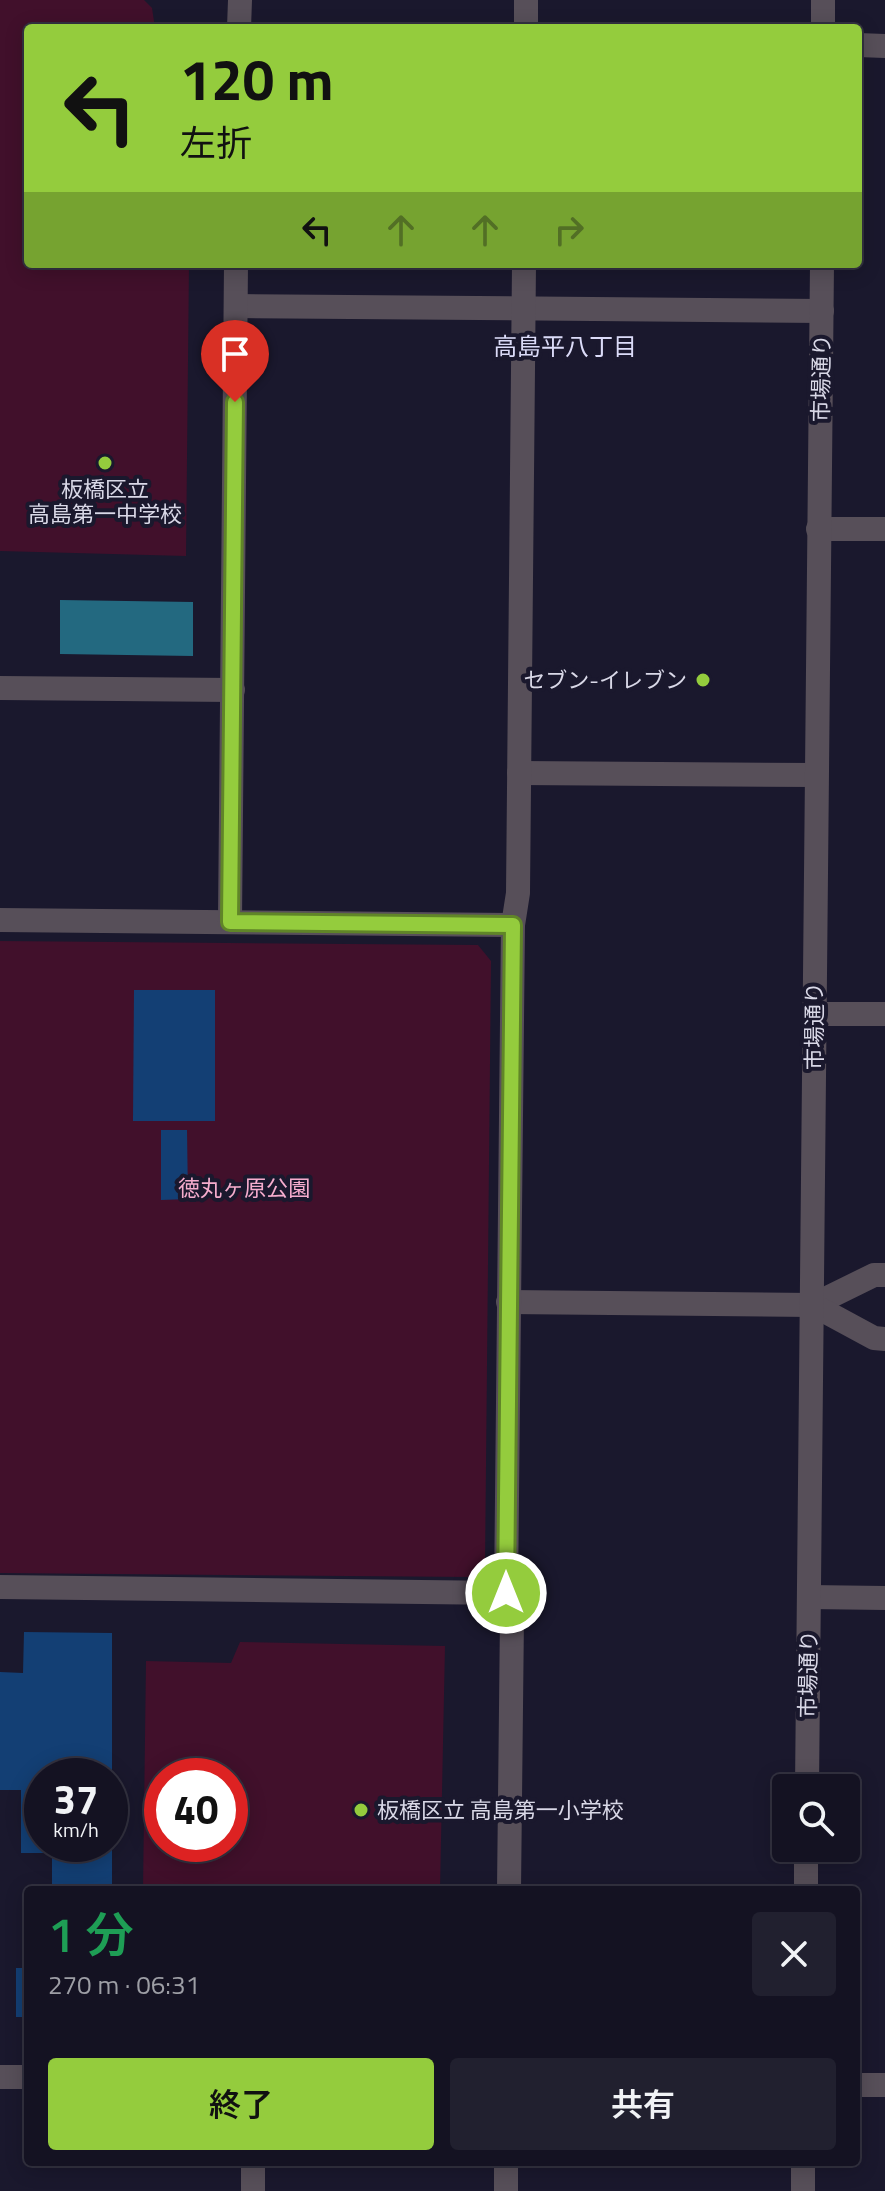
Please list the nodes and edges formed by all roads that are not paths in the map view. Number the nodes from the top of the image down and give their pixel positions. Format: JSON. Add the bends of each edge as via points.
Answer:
{"nodes":[{"id":1,"x":240,"y":0,"type":"edge"},
{"id":2,"x":526,"y":0,"type":"edge"},
{"id":3,"x":823,"y":0,"type":"edge"},
{"id":4,"x":239,"y":24,"type":"edge"},
{"id":5,"x":526,"y":24,"type":"edge"},
{"id":6,"x":823,"y":24,"type":"edge"},
{"id":7,"x":862,"y":45,"type":"edge"},
{"id":8,"x":885,"y":46,"type":"edge"},
{"id":9,"x":236,"y":268,"type":"edge"},
{"id":10,"x":524,"y":268,"type":"edge"},
{"id":11,"x":822,"y":268,"type":"edge"},
{"id":12,"x":236,"y":306,"type":"junction"},
{"id":13,"x":523,"y":308,"type":"junction"},
{"id":14,"x":822,"y":311,"type":"junction"},
{"id":15,"x":818,"y":529,"type":"junction"},
{"id":16,"x":885,"y":529,"type":"edge"},
{"id":17,"x":0,"y":688,"type":"edge"},
{"id":18,"x":233,"y":690,"type":"junction"},
{"id":19,"x":519,"y":773,"type":"junction"},
{"id":20,"x":816,"y":775,"type":"junction"},
{"id":21,"x":0,"y":920,"type":"edge"},
{"id":22,"x":230,"y":922,"type":"junction"},
{"id":23,"x":513,"y":925,"type":"junction"},
{"id":24,"x":814,"y":1014,"type":"junction"},
{"id":25,"x":885,"y":1014,"type":"edge"},
{"id":26,"x":885,"y":1275,"type":"edge"},
{"id":27,"x":508,"y":1302,"type":"junction"},
{"id":28,"x":813,"y":1305,"type":"junction"},
{"id":29,"x":885,"y":1339,"type":"edge"},
{"id":30,"x":0,"y":1587,"type":"edge"},
{"id":31,"x":506,"y":1593,"type":"junction"},
{"id":32,"x":809,"y":1597,"type":"junction"},
{"id":33,"x":885,"y":1598,"type":"edge"},
{"id":34,"x":807,"y":1774,"type":"edge"},
{"id":35,"x":806,"y":1862,"type":"edge"},
{"id":36,"x":509,"y":1886,"type":"edge"},
{"id":37,"x":806,"y":1886,"type":"edge"},
{"id":38,"x":0,"y":2077,"type":"edge"},
{"id":39,"x":24,"y":2077,"type":"edge"},
{"id":40,"x":860,"y":2085,"type":"edge"},
{"id":41,"x":885,"y":2085,"type":"edge"},
{"id":42,"x":253,"y":2166,"type":"edge"},
{"id":43,"x":506,"y":2166,"type":"edge"},
{"id":44,"x":803,"y":2166,"type":"edge"},
{"id":45,"x":253,"y":2191,"type":"edge"},
{"id":46,"x":506,"y":2191,"type":"edge"},
{"id":47,"x":803,"y":2191,"type":"edge"}],
"edges":[{"from":1,"to":4,"type":"street"},
{"from":2,"to":5,"type":"street"},
{"from":3,"to":6,"type":"street"},
{"from":7,"to":8,"type":"street"},
{"from":9,"to":12,"type":"street"},
{"from":10,"to":13,"type":"street"},
{"from":11,"to":14,"type":"street","name":"市場通り"},
{"from":12,"to":13,"type":"street"},
{"from":12,"to":18,"type":"street"},
{"from":13,"to":14,"type":"street"},
{"from":13,"to":19,"type":"street"},
{"from":14,"to":15,"type":"street","name":"市場通り"},
{"from":15,"to":16,"type":"street"},
{"from":15,"to":20,"type":"street","name":"市場通り"},
{"from":17,"to":18,"type":"street"},
{"from":18,"to":22,"type":"street"},
{"from":19,"to":20,"type":"street"},
{"from":19,"to":23,"type":"street"},
{"from":20,"to":24,"type":"street","name":"市場通り"},
{"from":21,"to":22,"type":"street"},
{"from":22,"to":23,"type":"street"},
{"from":23,"to":27,"type":"street"},
{"from":24,"to":25,"type":"street"},
{"from":24,"to":28,"type":"street","name":"市場通り"},
{"from":26,"to":28,"type":"street","via":[[874,1275]]},
{"from":27,"to":28,"type":"street"},
{"from":27,"to":31,"type":"street"},
{"from":28,"to":29,"type":"street"},
{"from":28,"to":32,"type":"street","name":"市場通り"},
{"from":30,"to":31,"type":"street"},
{"from":31,"to":36,"type":"street","via":[[512,1616]]},
{"from":32,"to":33,"type":"street"},
{"from":32,"to":34,"type":"street","name":"市場通り"},
{"from":35,"to":37,"type":"street"},
{"from":38,"to":39,"type":"street"},
{"from":40,"to":41,"type":"street"},
{"from":42,"to":45,"type":"street"},
{"from":43,"to":46,"type":"street"},
{"from":44,"to":47,"type":"street"}]}
